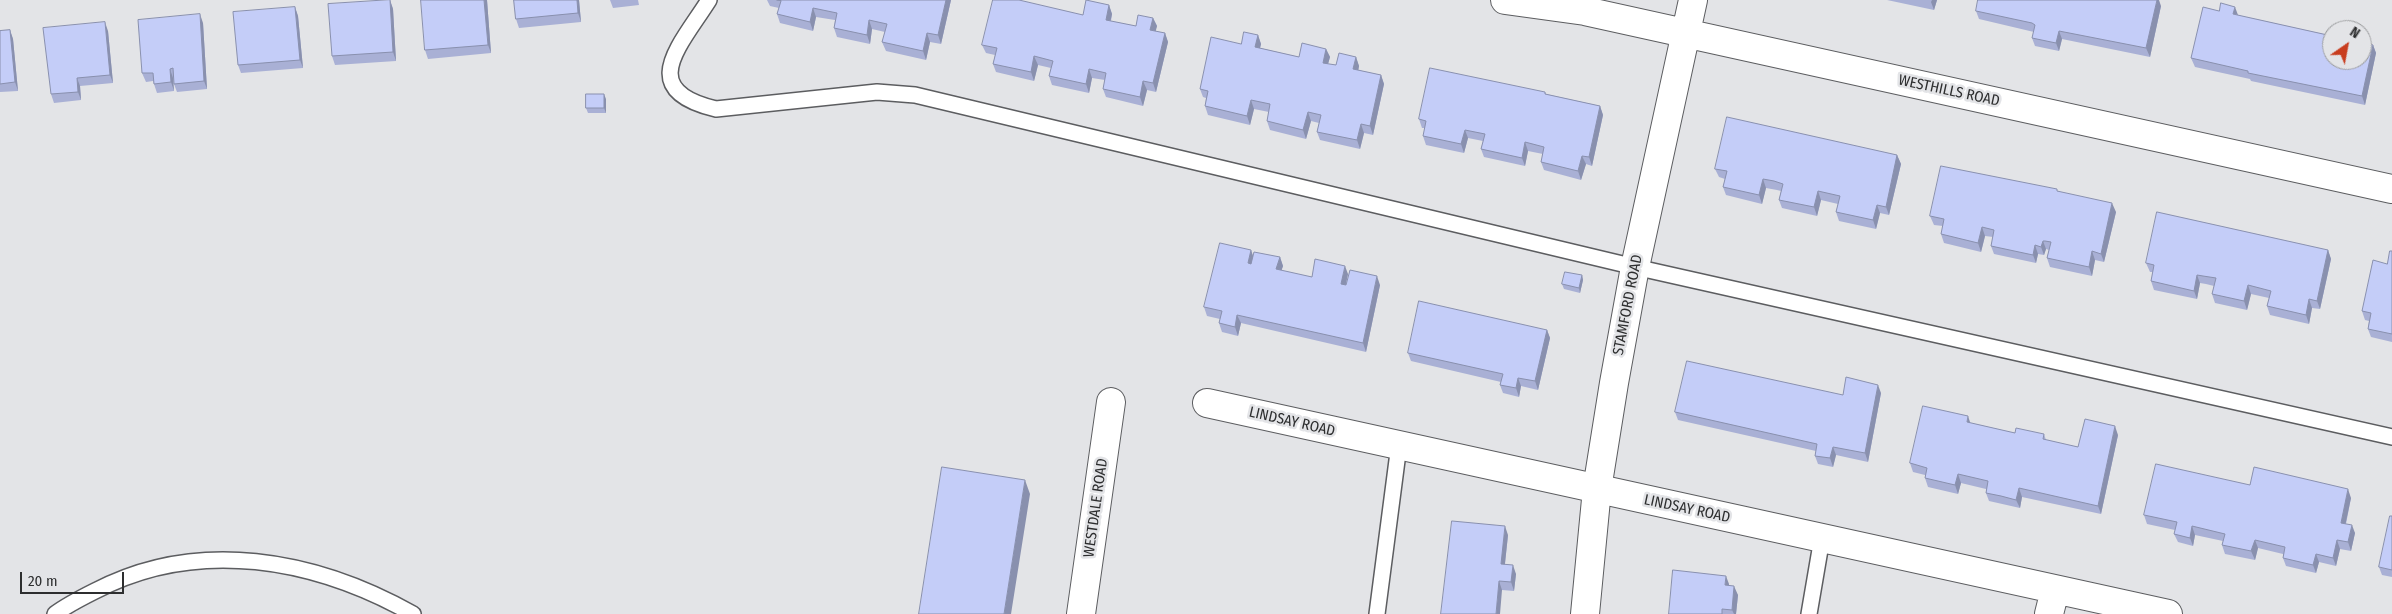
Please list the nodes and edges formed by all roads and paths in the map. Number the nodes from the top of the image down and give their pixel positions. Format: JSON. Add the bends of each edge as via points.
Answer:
{"nodes":[{"id":1,"x":709,"y":0,"type":"edge"},
{"id":2,"x":1505,"y":0,"type":"edge"},
{"id":3,"x":1693,"y":0,"type":"edge"},
{"id":4,"x":1686,"y":34,"type":"junction"},
{"id":5,"x":2392,"y":189,"type":"edge"},
{"id":6,"x":1635,"y":267,"type":"junction"},
{"id":7,"x":1111,"y":402,"type":"dead end"},
{"id":8,"x":1207,"y":403,"type":"dead end"},
{"id":9,"x":2392,"y":437,"type":"edge"},
{"id":10,"x":1399,"y":446,"type":"junction"},
{"id":11,"x":1597,"y":489,"type":"junction"},
{"id":12,"x":1822,"y":538,"type":"junction"},
{"id":13,"x":2052,"y":602,"type":"edge"},
{"id":14,"x":56,"y":614,"type":"edge"},
{"id":15,"x":413,"y":614,"type":"edge"},
{"id":16,"x":1081,"y":614,"type":"edge"},
{"id":17,"x":1377,"y":614,"type":"edge"},
{"id":18,"x":1585,"y":614,"type":"edge"},
{"id":19,"x":1809,"y":614,"type":"edge"},
{"id":20,"x":2168,"y":614,"type":"edge"}],
"edges":[{"from":1,"to":6,"type":"lane","via":[[672,61],[669,77],[678,94],[693,104],[716,109],[877,92],[915,95]]},
{"from":2,"to":4,"type":"street","name":"WESTHILLS ROAD","via":[[1585,11]]},
{"from":3,"to":4,"type":"street","name":"STAMFORD ROAD"},
{"from":4,"to":5,"type":"street","name":"WESTHILLS ROAD"},
{"from":4,"to":6,"type":"street","name":"STAMFORD ROAD"},
{"from":6,"to":9,"type":"lane"},
{"from":6,"to":11,"type":"street","name":"STAMFORD ROAD"},
{"from":7,"to":16,"type":"street","name":"WESTDALE ROAD"},
{"from":8,"to":10,"type":"street","name":"LINDSAY ROAD"},
{"from":10,"to":11,"type":"street","name":"LINDSAY ROAD"},
{"from":10,"to":17,"type":"lane"},
{"from":11,"to":12,"type":"street","name":"LINDSAY ROAD"},
{"from":11,"to":18,"type":"street","name":"STAMFORD ROAD"},
{"from":12,"to":13,"type":"street","name":"LINDSAY ROAD"},
{"from":12,"to":19,"type":"lane"},
{"from":13,"to":20,"type":"street","name":"LINDSAY ROAD"},
{"from":14,"to":15,"type":"lane","via":[[100,588],[132,574],[182,562],[228,559],[280,564],[324,574],[361,587]]}]}
